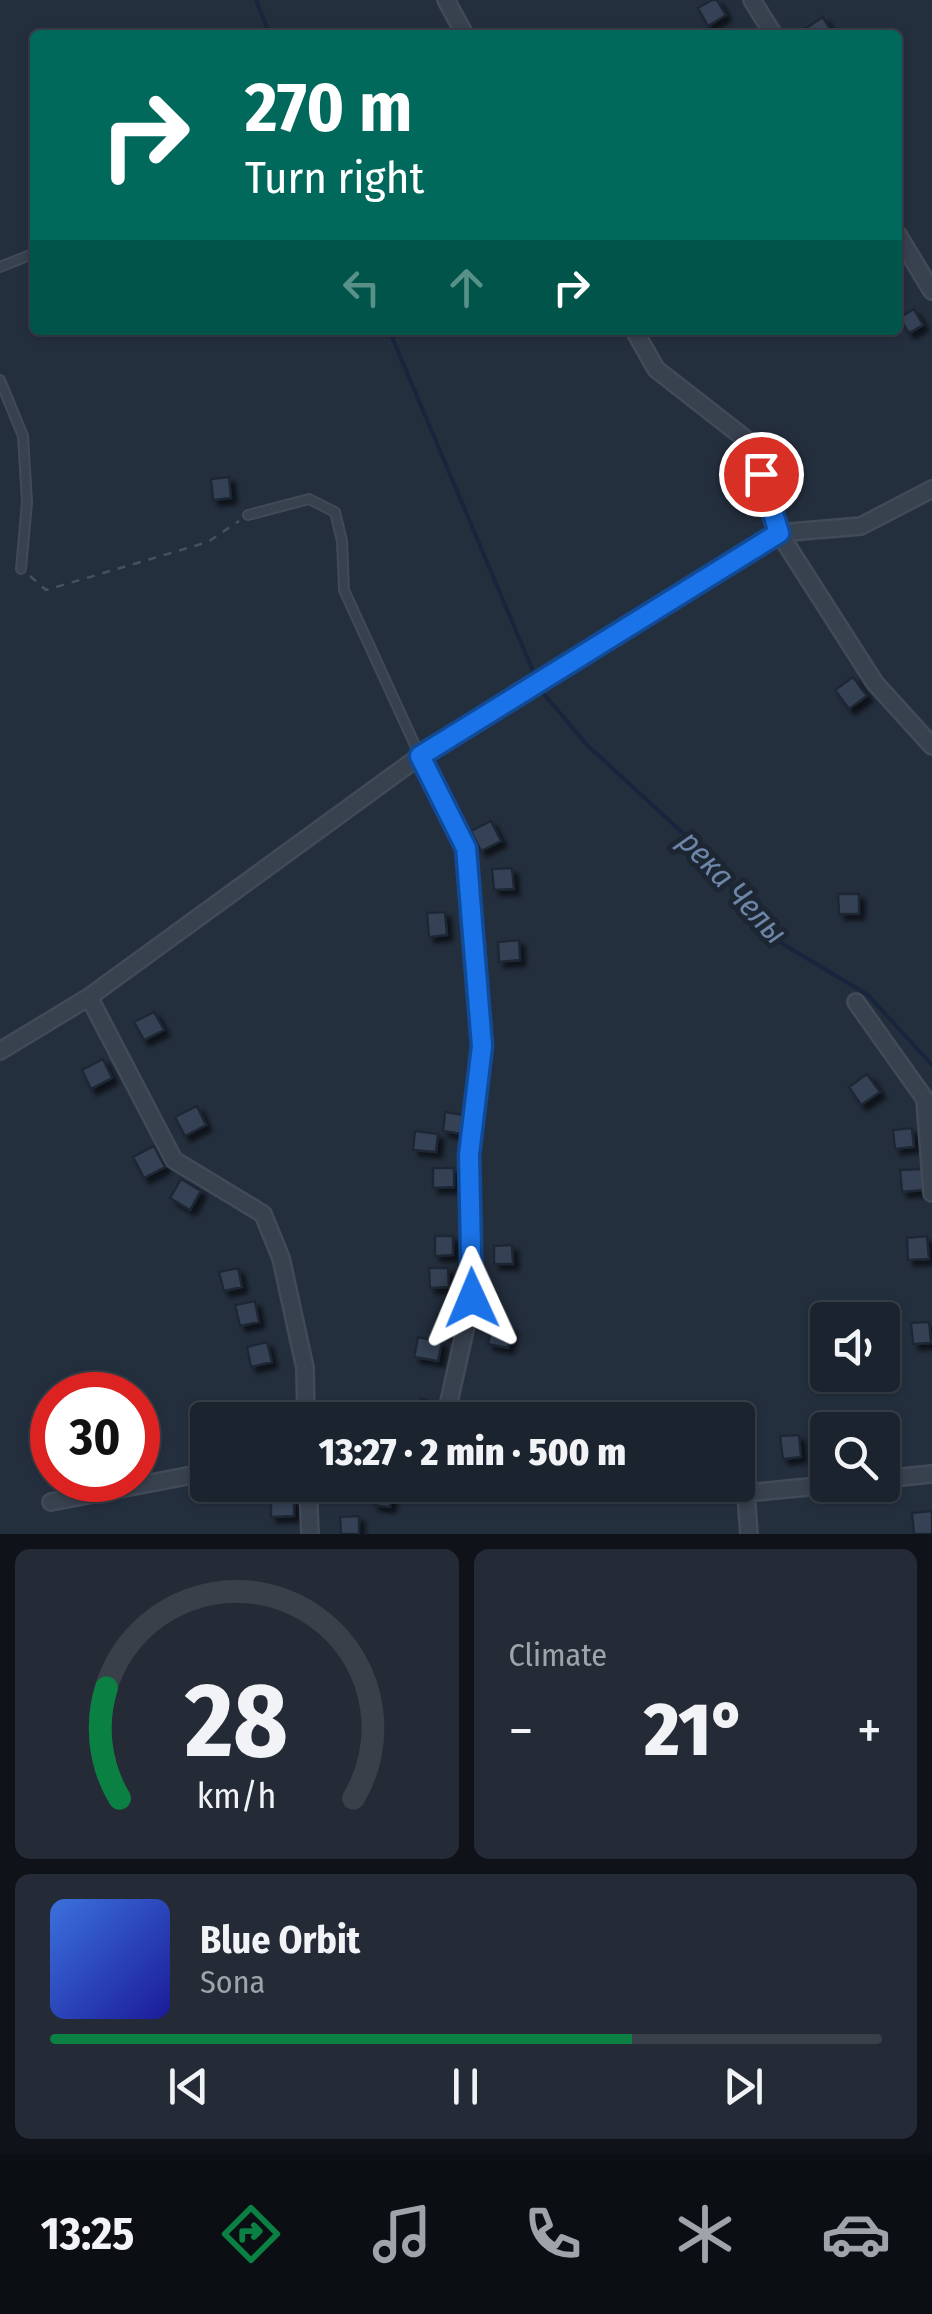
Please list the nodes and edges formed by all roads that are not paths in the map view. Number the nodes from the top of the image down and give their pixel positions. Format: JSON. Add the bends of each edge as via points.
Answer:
{"nodes":[{"id":1,"x":446,"y":0,"type":"edge"},
{"id":2,"x":752,"y":0,"type":"edge"},
{"id":3,"x":463,"y":30,"type":"edge"},
{"id":4,"x":771,"y":30,"type":"edge"},
{"id":5,"x":902,"y":242,"type":"edge"},
{"id":6,"x":30,"y":255,"type":"edge"},
{"id":7,"x":0,"y":267,"type":"edge"},
{"id":8,"x":932,"y":291,"type":"edge"},
{"id":9,"x":637,"y":335,"type":"edge"},
{"id":10,"x":0,"y":380,"type":"edge"},
{"id":11,"x":932,"y":488,"type":"edge"},
{"id":12,"x":248,"y":515,"type":"road end"},
{"id":13,"x":779,"y":533,"type":"junction"},
{"id":14,"x":21,"y":569,"type":"road end"},
{"id":15,"x":932,"y":746,"type":"edge"},
{"id":16,"x":420,"y":756,"type":"junction"},
{"id":17,"x":89,"y":997,"type":"junction"},
{"id":18,"x":856,"y":1002,"type":"dead end"},
{"id":19,"x":0,"y":1051,"type":"edge"},
{"id":20,"x":932,"y":1193,"type":"edge"},
{"id":21,"x":306,"y":1402,"type":"edge"},
{"id":22,"x":449,"y":1402,"type":"edge"},
{"id":23,"x":932,"y":1474,"type":"edge"},
{"id":24,"x":190,"y":1475,"type":"edge"},
{"id":25,"x":900,"y":1477,"type":"edge"},
{"id":26,"x":160,"y":1481,"type":"edge"},
{"id":27,"x":810,"y":1487,"type":"edge"},
{"id":28,"x":755,"y":1492,"type":"edge"},
{"id":29,"x":309,"y":1502,"type":"edge"},
{"id":30,"x":747,"y":1502,"type":"edge"},
{"id":31,"x":310,"y":1534,"type":"edge"},
{"id":32,"x":749,"y":1534,"type":"edge"}],
"edges":[{"from":1,"to":3,"type":"street"},
{"from":2,"to":4,"type":"street"},
{"from":5,"to":8,"type":"street"},
{"from":6,"to":7,"type":"lane"},
{"from":9,"to":13,"type":"street","via":[[656,368],[752,444]]},
{"from":10,"to":14,"type":"lane","via":[[23,436]]},
{"from":11,"to":13,"type":"street","via":[[861,526]]},
{"from":12,"to":16,"type":"lane","via":[[309,499],[334,512],[344,590]]},
{"from":13,"to":15,"type":"street","via":[[875,683]]},
{"from":13,"to":16,"type":"street"},
{"from":16,"to":17,"type":"street"},
{"from":16,"to":22,"type":"street","via":[[466,848],[482,1046],[469,1155],[472,1298]]},
{"from":17,"to":19,"type":"street"},
{"from":17,"to":21,"type":"street","via":[[174,1160],[264,1214],[306,1368]]},
{"from":18,"to":20,"type":"street","via":[[925,1099]]},
{"from":23,"to":25,"type":"street"},
{"from":24,"to":26,"type":"street"},
{"from":27,"to":28,"type":"street"},
{"from":29,"to":31,"type":"street"},
{"from":30,"to":32,"type":"street"}]}
